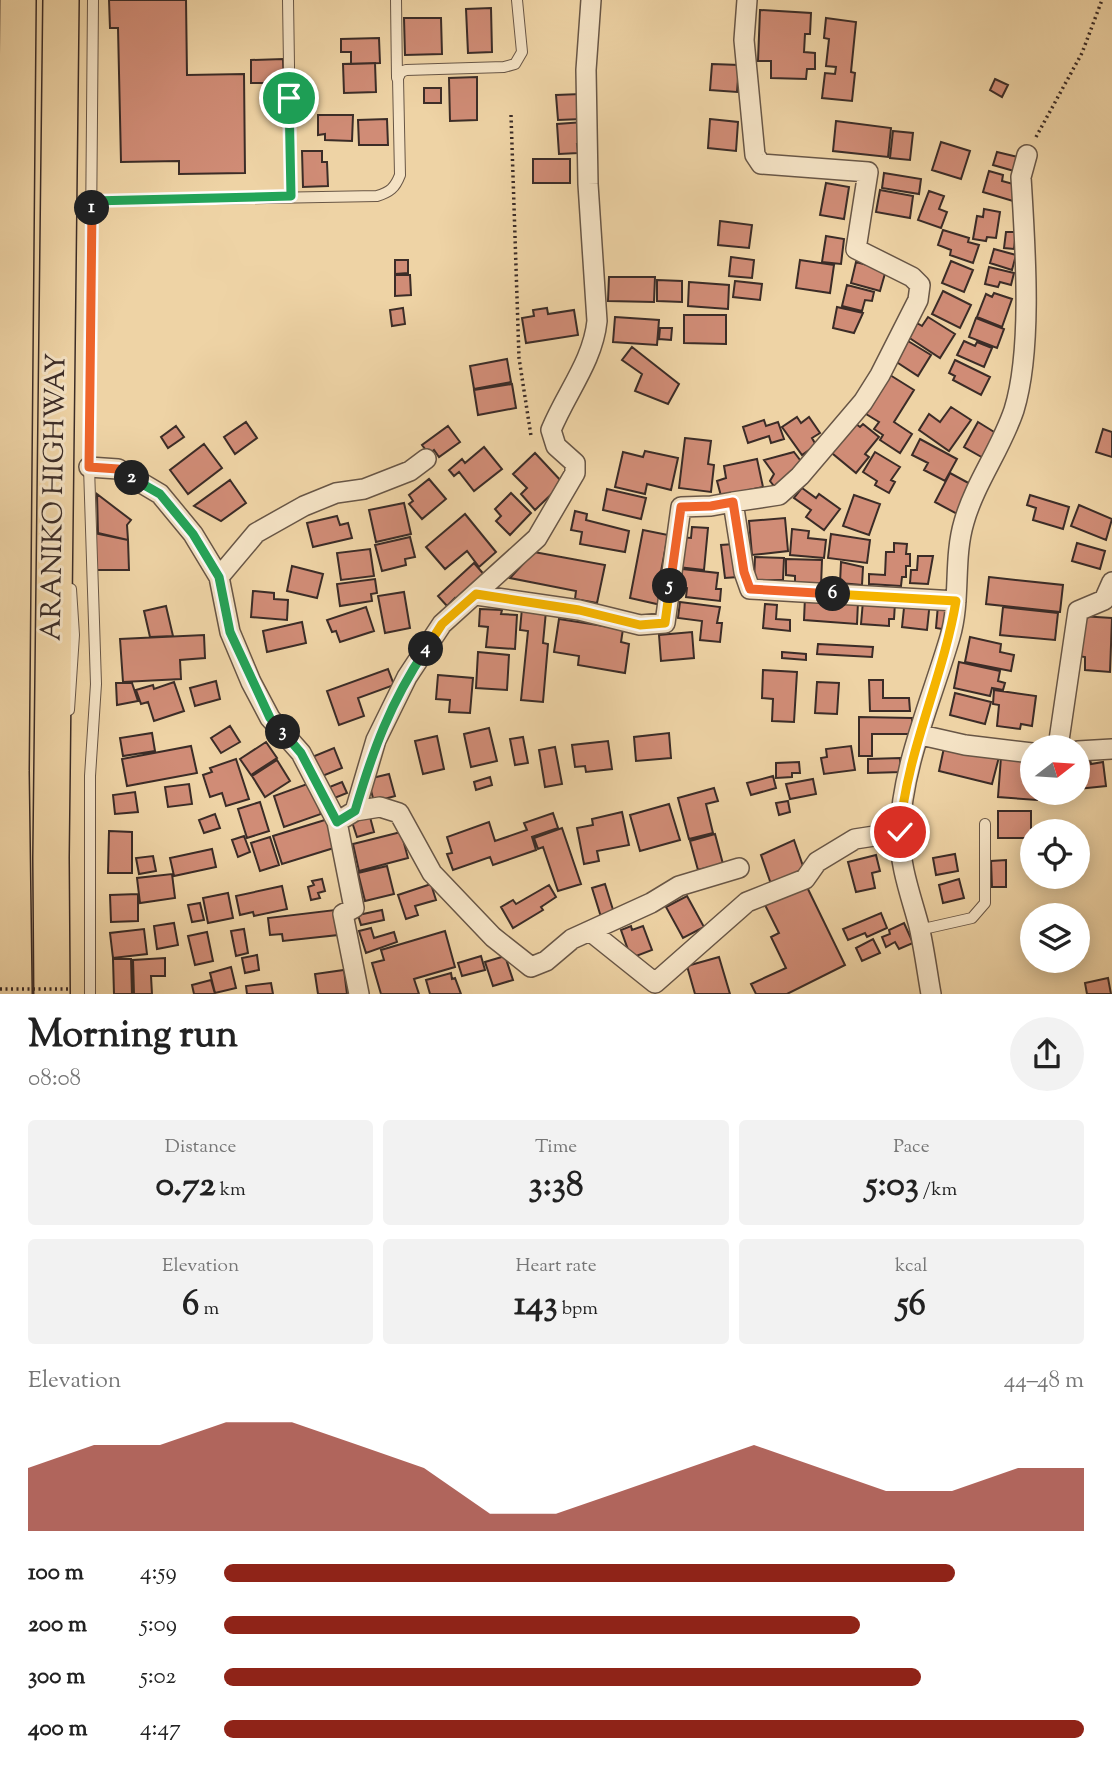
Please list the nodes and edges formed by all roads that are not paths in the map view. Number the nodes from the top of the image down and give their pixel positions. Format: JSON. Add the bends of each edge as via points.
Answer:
{"nodes":[{"id":1,"x":18,"y":0,"type":"edge"},
{"id":2,"x":61,"y":0,"type":"edge"},
{"id":3,"x":93,"y":0,"type":"edge"},
{"id":4,"x":288,"y":0,"type":"edge"},
{"id":5,"x":396,"y":0,"type":"edge"},
{"id":6,"x":517,"y":0,"type":"edge"},
{"id":7,"x":591,"y":0,"type":"edge"},
{"id":8,"x":747,"y":0,"type":"edge"},
{"id":9,"x":397,"y":78,"type":"junction"},
{"id":10,"x":1027,"y":155,"type":"road end"},
{"id":11,"x":291,"y":196,"type":"junction"},
{"id":12,"x":92,"y":201,"type":"junction"},
{"id":13,"x":426,"y":459,"type":"dead end"},
{"id":14,"x":89,"y":467,"type":"junction"},
{"id":15,"x":55,"y":478,"type":"junction"},
{"id":16,"x":733,"y":502,"type":"junction"},
{"id":17,"x":66,"y":557,"type":"dead end"},
{"id":18,"x":219,"y":577,"type":"junction"},
{"id":19,"x":1112,"y":582,"type":"edge"},
{"id":20,"x":70,"y":583,"type":"dead end"},
{"id":21,"x":12,"y":590,"type":"junction"},
{"id":22,"x":476,"y":594,"type":"junction"},
{"id":23,"x":956,"y":601,"type":"junction"},
{"id":24,"x":0,"y":698,"type":"edge"},
{"id":25,"x":67,"y":728,"type":"dead end"},
{"id":26,"x":920,"y":735,"type":"junction"},
{"id":27,"x":1060,"y":735,"type":"edge"},
{"id":28,"x":1112,"y":749,"type":"edge"},
{"id":29,"x":1090,"y":750,"type":"edge"},
{"id":30,"x":1020,"y":752,"type":"edge"},
{"id":31,"x":64,"y":754,"type":"dead end"},
{"id":32,"x":355,"y":811,"type":"junction"},
{"id":33,"x":337,"y":822,"type":"junction"},
{"id":34,"x":985,"y":824,"type":"dead end"},
{"id":35,"x":900,"y":832,"type":"junction"},
{"id":36,"x":0,"y":843,"type":"edge"},
{"id":37,"x":51,"y":858,"type":"junction"},
{"id":38,"x":738,"y":869,"type":"dead end"},
{"id":39,"x":590,"y":930,"type":"junction"},
{"id":40,"x":919,"y":930,"type":"junction"},
{"id":41,"x":13,"y":940,"type":"junction"},
{"id":42,"x":60,"y":992,"type":"edge"},
{"id":43,"x":14,"y":994,"type":"edge"},
{"id":44,"x":90,"y":994,"type":"edge"},
{"id":45,"x":359,"y":994,"type":"edge"},
{"id":46,"x":930,"y":994,"type":"edge"}],
"edges":[{"from":1,"to":21,"type":"highway","name":"ARANIKO HIGHWAY"},
{"from":2,"to":15,"type":"highway","name":"ARANIKO HIGHWAY"},
{"from":3,"to":12,"type":"lane"},
{"from":4,"to":11,"type":"lane"},
{"from":5,"to":9,"type":"lane"},
{"from":6,"to":9,"type":"lane","via":[[522,52],[515,64],[407,70]]},
{"from":7,"to":22,"type":"street","via":[[586,70],[588,184],[597,321],[589,356],[551,430],[556,446],[575,463],[575,474],[537,538]]},
{"from":8,"to":16,"type":"street","via":[[744,40],[755,155],[761,164],[868,172],[856,249],[920,285],[918,300],[863,402],[779,495]]},
{"from":9,"to":11,"type":"lane","via":[[400,175],[396,187],[377,196]]},
{"from":10,"to":23,"type":"street","via":[[1021,177],[1022,367],[1006,430],[964,519],[958,544]]},
{"from":11,"to":12,"type":"lane"},
{"from":12,"to":14,"type":"lane"},
{"from":13,"to":18,"type":"street","via":[[410,471],[364,489],[336,493],[256,533]]},
{"from":14,"to":18,"type":"street","via":[[118,469],[160,494],[193,534]]},
{"from":14,"to":44,"type":"lane","via":[[96,673],[90,776]]},
{"from":15,"to":17,"type":"lane"},
{"from":15,"to":37,"type":"highway","name":"ARANIKO HIGHWAY"},
{"from":16,"to":22,"type":"street","via":[[681,507],[665,623],[640,625]]},
{"from":16,"to":23,"type":"street","via":[[750,589]]},
{"from":18,"to":33,"type":"street","via":[[230,632],[251,681],[270,718],[301,753]]},
{"from":19,"to":27,"type":"street","via":[[1104,600],[1078,611]]},
{"from":20,"to":25,"type":"lane","via":[[74,635]]},
{"from":21,"to":24,"type":"lane"},
{"from":21,"to":41,"type":"highway","name":"ARANIKO HIGHWAY"},
{"from":22,"to":32,"type":"street","via":[[442,624],[407,677],[376,740]]},
{"from":23,"to":26,"type":"street","via":[[951,634]]},
{"from":26,"to":30,"type":"street"},
{"from":26,"to":35,"type":"street","via":[[902,802]]},
{"from":28,"to":29,"type":"street"},
{"from":31,"to":37,"type":"lane"},
{"from":32,"to":33,"type":"street"},
{"from":32,"to":39,"type":"street","via":[[380,807],[399,813],[432,873],[493,937],[531,967]]},
{"from":33,"to":45,"type":"street","via":[[354,908],[343,914]]},
{"from":34,"to":40,"type":"lane","via":[[985,903],[972,918]]},
{"from":35,"to":39,"type":"street","via":[[855,839],[817,862],[805,878],[747,902],[655,983]]},
{"from":35,"to":40,"type":"street"},
{"from":36,"to":41,"type":"lane"},
{"from":37,"to":42,"type":"highway","name":"ARANIKO HIGHWAY"},
{"from":38,"to":39,"type":"street","via":[[679,886]]},
{"from":40,"to":46,"type":"street"},
{"from":41,"to":43,"type":"highway","name":"ARANIKO HIGHWAY"}]}
